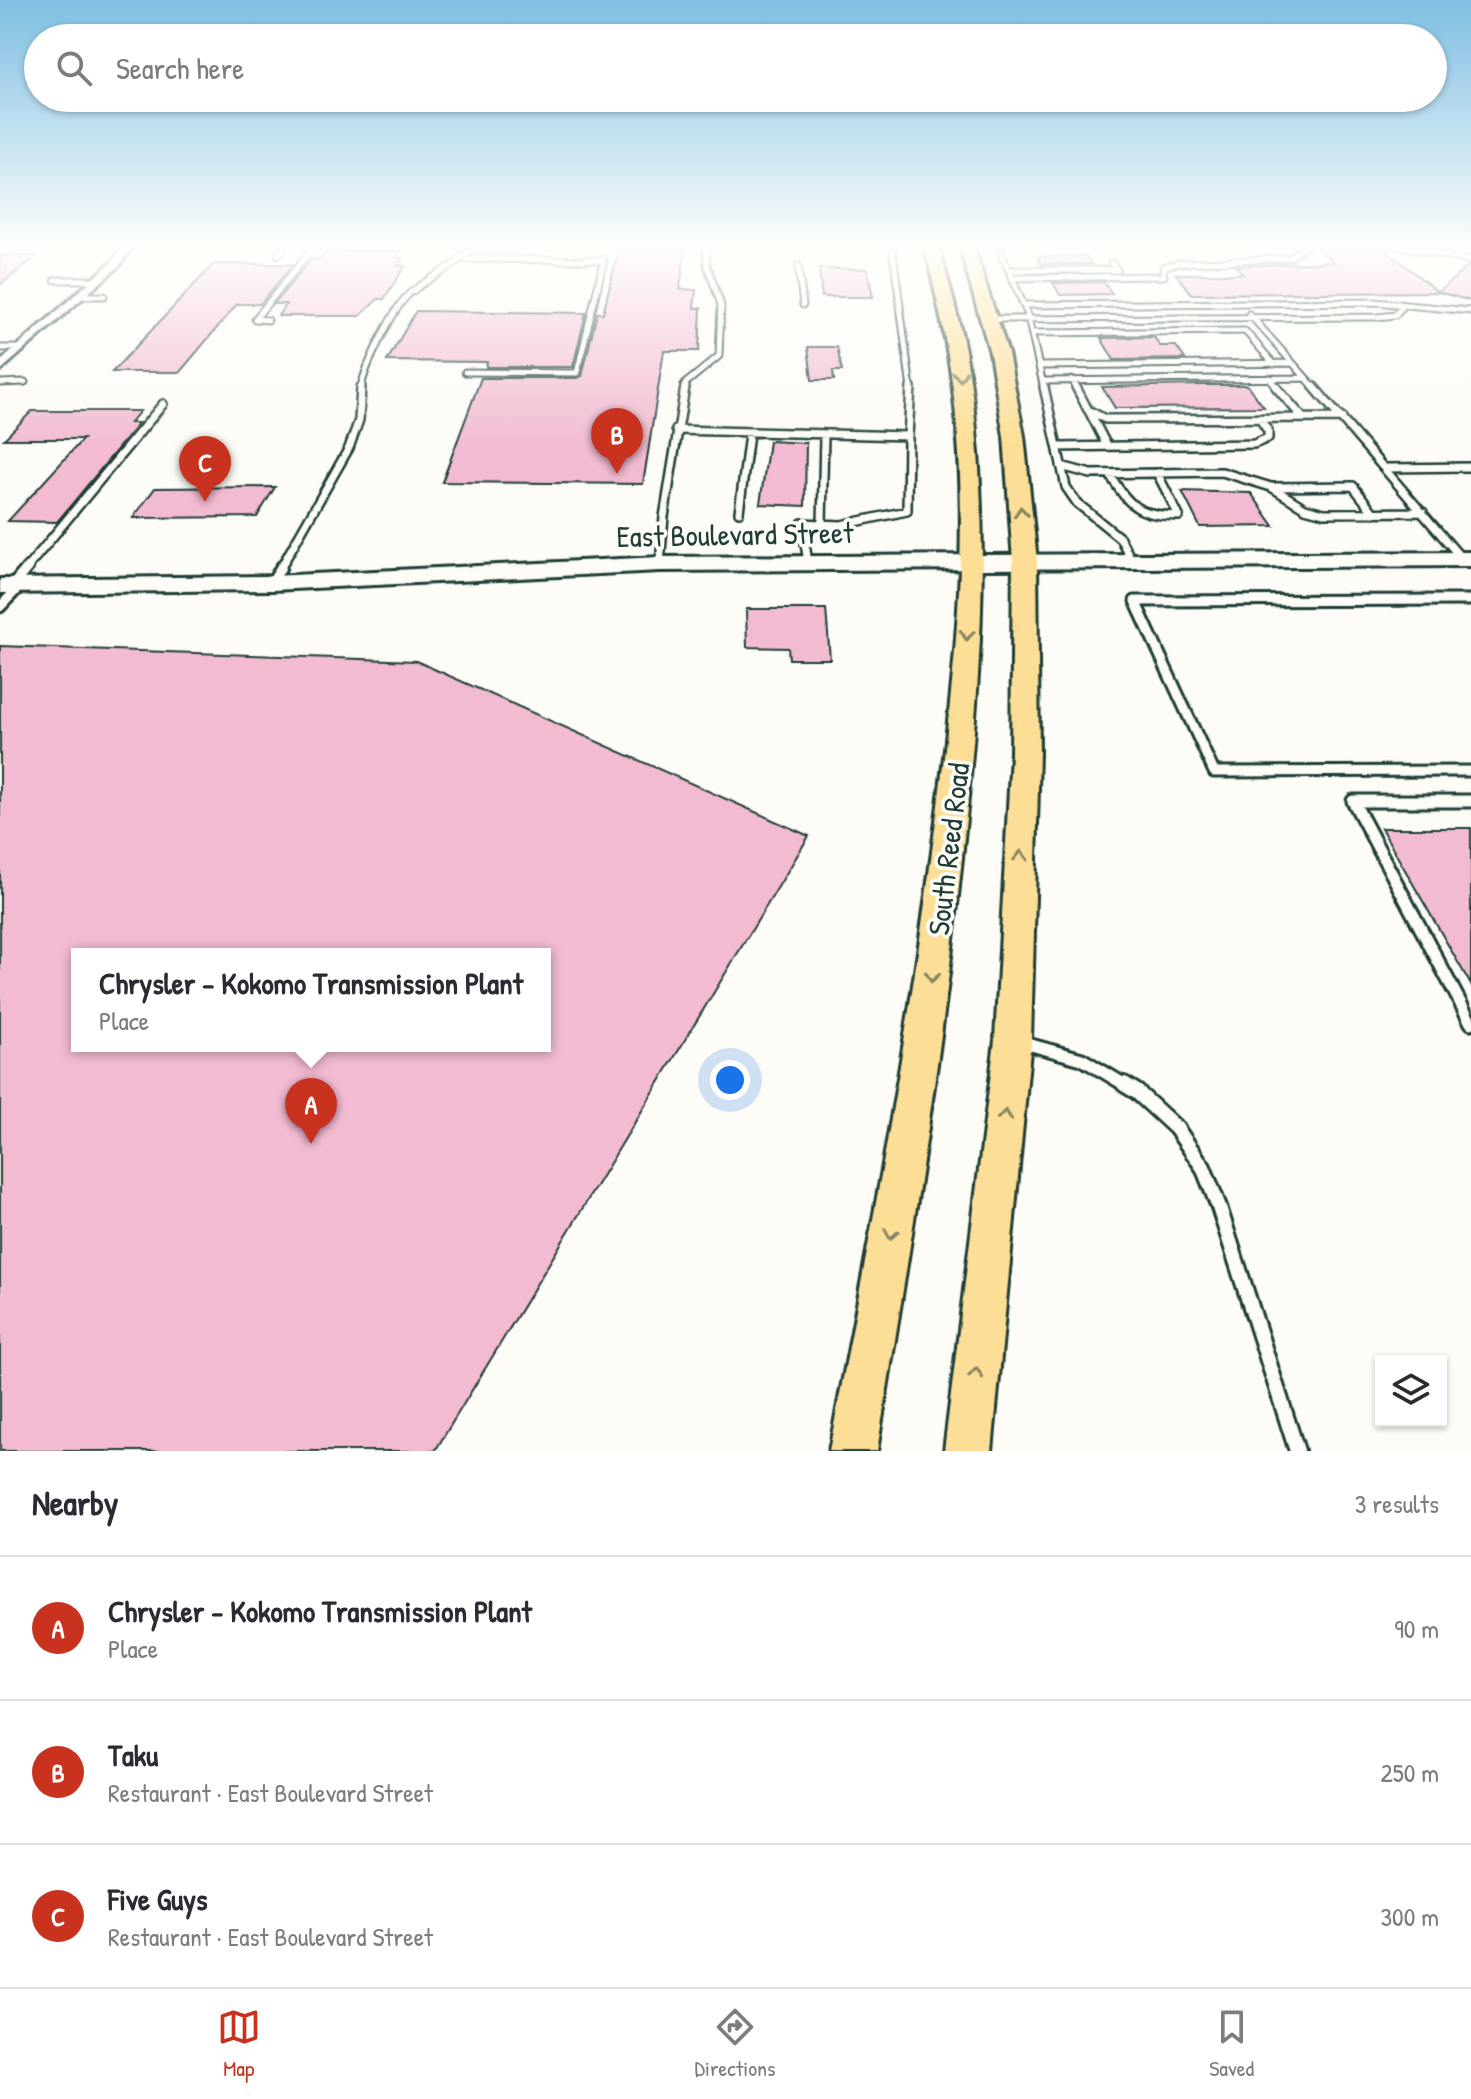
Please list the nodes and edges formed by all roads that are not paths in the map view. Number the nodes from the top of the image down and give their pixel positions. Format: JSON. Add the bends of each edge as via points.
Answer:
{"nodes":[{"id":1,"x":61,"y":313,"type":"edge"},
{"id":2,"x":260,"y":313,"type":"edge"},
{"id":3,"x":396,"y":313,"type":"edge"},
{"id":4,"x":591,"y":313,"type":"edge"},
{"id":5,"x":721,"y":313,"type":"edge"},
{"id":6,"x":901,"y":313,"type":"edge"},
{"id":7,"x":949,"y":313,"type":"edge"},
{"id":8,"x":987,"y":313,"type":"edge"},
{"id":9,"x":1026,"y":313,"type":"edge"},
{"id":10,"x":1247,"y":313,"type":"edge"},
{"id":11,"x":1397,"y":313,"type":"edge"},
{"id":12,"x":1251,"y":317,"type":"junction"},
{"id":13,"x":1202,"y":318,"type":"junction"},
{"id":14,"x":989,"y":319,"type":"junction"},
{"id":15,"x":1028,"y":319,"type":"junction"},
{"id":16,"x":268,"y":320,"type":"dead end"},
{"id":17,"x":1213,"y":331,"type":"junction"},
{"id":18,"x":1032,"y":333,"type":"junction"},
{"id":19,"x":0,"y":348,"type":"edge"},
{"id":20,"x":21,"y":348,"type":"junction"},
{"id":21,"x":1293,"y":363,"type":"junction"},
{"id":22,"x":1274,"y":364,"type":"junction"},
{"id":23,"x":1040,"y":366,"type":"junction"},
{"id":24,"x":0,"y":368,"type":"edge"},
{"id":25,"x":465,"y":372,"type":"dead end"},
{"id":26,"x":1269,"y":378,"type":"junction"},
{"id":27,"x":1306,"y":378,"type":"junction"},
{"id":28,"x":1072,"y":380,"type":"junction"},
{"id":29,"x":1043,"y":381,"type":"junction"},
{"id":30,"x":25,"y":382,"type":"dead end"},
{"id":31,"x":0,"y":383,"type":"edge"},
{"id":32,"x":163,"y":404,"type":"dead end"},
{"id":33,"x":1088,"y":410,"type":"junction"},
{"id":34,"x":1303,"y":418,"type":"junction"},
{"id":35,"x":1342,"y":418,"type":"junction"},
{"id":36,"x":1260,"y":419,"type":"junction"},
{"id":37,"x":676,"y":430,"type":"junction"},
{"id":38,"x":749,"y":434,"type":"junction"},
{"id":39,"x":824,"y":435,"type":"junction"},
{"id":40,"x":908,"y":436,"type":"junction"},
{"id":41,"x":1107,"y":446,"type":"junction"},
{"id":42,"x":1058,"y":447,"type":"junction"},
{"id":43,"x":1061,"y":466,"type":"junction"},
{"id":44,"x":1471,"y":467,"type":"edge"},
{"id":45,"x":1387,"y":468,"type":"junction"},
{"id":46,"x":1157,"y":473,"type":"junction"},
{"id":47,"x":1110,"y":475,"type":"junction"},
{"id":48,"x":1271,"y":487,"type":"junction"},
{"id":49,"x":739,"y":512,"type":"dead end"},
{"id":50,"x":1423,"y":512,"type":"junction"},
{"id":51,"x":1374,"y":513,"type":"junction"},
{"id":52,"x":822,"y":524,"type":"junction"},
{"id":53,"x":1466,"y":559,"type":"edge"},
{"id":54,"x":1025,"y":561,"type":"junction"},
{"id":55,"x":1132,"y":561,"type":"junction"},
{"id":56,"x":972,"y":562,"type":"junction"},
{"id":57,"x":808,"y":563,"type":"junction"},
{"id":58,"x":660,"y":564,"type":"junction"},
{"id":59,"x":272,"y":583,"type":"junction"},
{"id":60,"x":10,"y":586,"type":"edge"},
{"id":61,"x":1471,"y":600,"type":"edge"},
{"id":62,"x":0,"y":607,"type":"edge"},
{"id":63,"x":1471,"y":771,"type":"edge"},
{"id":64,"x":1471,"y":801,"type":"edge"},
{"id":65,"x":1471,"y":1023,"type":"edge"},
{"id":66,"x":1013,"y":1040,"type":"junction"},
{"id":67,"x":853,"y":1451,"type":"edge"},
{"id":68,"x":968,"y":1451,"type":"edge"},
{"id":69,"x":1297,"y":1451,"type":"edge"}],
"edges":[{"from":1,"to":20,"type":"street"},
{"from":2,"to":16,"type":"lane","via":[[255,319]]},
{"from":3,"to":59,"type":"lane","via":[[362,379],[359,420],[349,448]]},
{"from":4,"to":25,"type":"lane","via":[[577,373]]},
{"from":5,"to":37,"type":"lane","via":[[719,356],[686,383]]},
{"from":6,"to":40,"type":"lane","via":[[911,390]]},
{"from":7,"to":56,"type":"main road","name":"South Reed Road","one_way":true,"via":[[966,436]]},
{"from":8,"to":14,"type":"main road"},
{"from":9,"to":15,"type":"lane"},
{"from":10,"to":12,"type":"lane"},
{"from":11,"to":12,"type":"lane"},
{"from":12,"to":13,"type":"lane"},
{"from":12,"to":21,"type":"lane"},
{"from":13,"to":15,"type":"lane"},
{"from":13,"to":17,"type":"lane"},
{"from":14,"to":15,"type":"lane"},
{"from":54,"to":14,"type":"main road","one_way":true,"via":[[1014,436]]},
{"from":15,"to":18,"type":"lane"},
{"from":17,"to":18,"type":"lane"},
{"from":17,"to":22,"type":"lane","via":[[1245,331]]},
{"from":18,"to":23,"type":"lane"},
{"from":19,"to":20,"type":"lane"},
{"from":20,"to":24,"type":"street"},
{"from":21,"to":22,"type":"lane"},
{"from":21,"to":27,"type":"lane"},
{"from":22,"to":23,"type":"lane"},
{"from":23,"to":29,"type":"lane"},
{"from":26,"to":27,"type":"lane"},
{"from":26,"to":28,"type":"lane"},
{"from":26,"to":34,"type":"lane"},
{"from":27,"to":35,"type":"lane"},
{"from":28,"to":29,"type":"lane"},
{"from":28,"to":33,"type":"lane"},
{"from":29,"to":42,"type":"lane"},
{"from":30,"to":31,"type":"lane"},
{"from":32,"to":60,"type":"lane"},
{"from":33,"to":36,"type":"lane","via":[[1116,420]]},
{"from":33,"to":41,"type":"lane"},
{"from":34,"to":35,"type":"lane"},
{"from":34,"to":36,"type":"lane"},
{"from":35,"to":45,"type":"lane"},
{"from":36,"to":41,"type":"lane","via":[[1268,431],[1262,442]]},
{"from":37,"to":38,"type":"lane"},
{"from":37,"to":58,"type":"lane"},
{"from":38,"to":39,"type":"lane"},
{"from":38,"to":49,"type":"lane"},
{"from":39,"to":40,"type":"lane"},
{"from":39,"to":52,"type":"lane"},
{"from":40,"to":52,"type":"lane","via":[[907,511],[870,521]]},
{"from":41,"to":42,"type":"lane"},
{"from":42,"to":43,"type":"lane"},
{"from":43,"to":47,"type":"lane"},
{"from":43,"to":55,"type":"lane","via":[[1077,503],[1120,538]]},
{"from":44,"to":45,"type":"lane"},
{"from":45,"to":50,"type":"lane"},
{"from":46,"to":47,"type":"lane"},
{"from":46,"to":47,"type":"lane","via":[[1179,516],[1145,515],[1125,500]]},
{"from":46,"to":48,"type":"lane","via":[[1222,472]]},
{"from":48,"to":51,"type":"lane","via":[[1324,513]]},
{"from":48,"to":51,"type":"lane","via":[[1353,486]]},
{"from":50,"to":51,"type":"lane"},
{"from":50,"to":53,"type":"lane"},
{"from":52,"to":57,"type":"lane","via":[[802,523]]},
{"from":53,"to":55,"type":"main road","name":"East Boulevard Street"},
{"from":54,"to":55,"type":"main road","name":"East Boulevard Street"},
{"from":54,"to":56,"type":"main road","name":"East Boulevard Street"},
{"from":66,"to":54,"type":"main road","one_way":true,"via":[[1025,753]]},
{"from":56,"to":57,"type":"main road","name":"East Boulevard Street"},
{"from":56,"to":67,"type":"main road","name":"South Reed Road","one_way":true,"via":[[960,746],[927,1024]]},
{"from":57,"to":58,"type":"main road","name":"East Boulevard Street"},
{"from":58,"to":59,"type":"main road","name":"East Boulevard Street"},
{"from":59,"to":60,"type":"main road","name":"East Boulevard Street"},
{"from":60,"to":62,"type":"lane"},
{"from":61,"to":63,"type":"lane","via":[[1135,601],[1214,772]]},
{"from":64,"to":65,"type":"lane","via":[[1353,801]]},
{"from":68,"to":66,"type":"main road","one_way":true},
{"from":66,"to":69,"type":"lane","via":[[1082,1059],[1137,1092],[1176,1128],[1203,1167]]}]}
